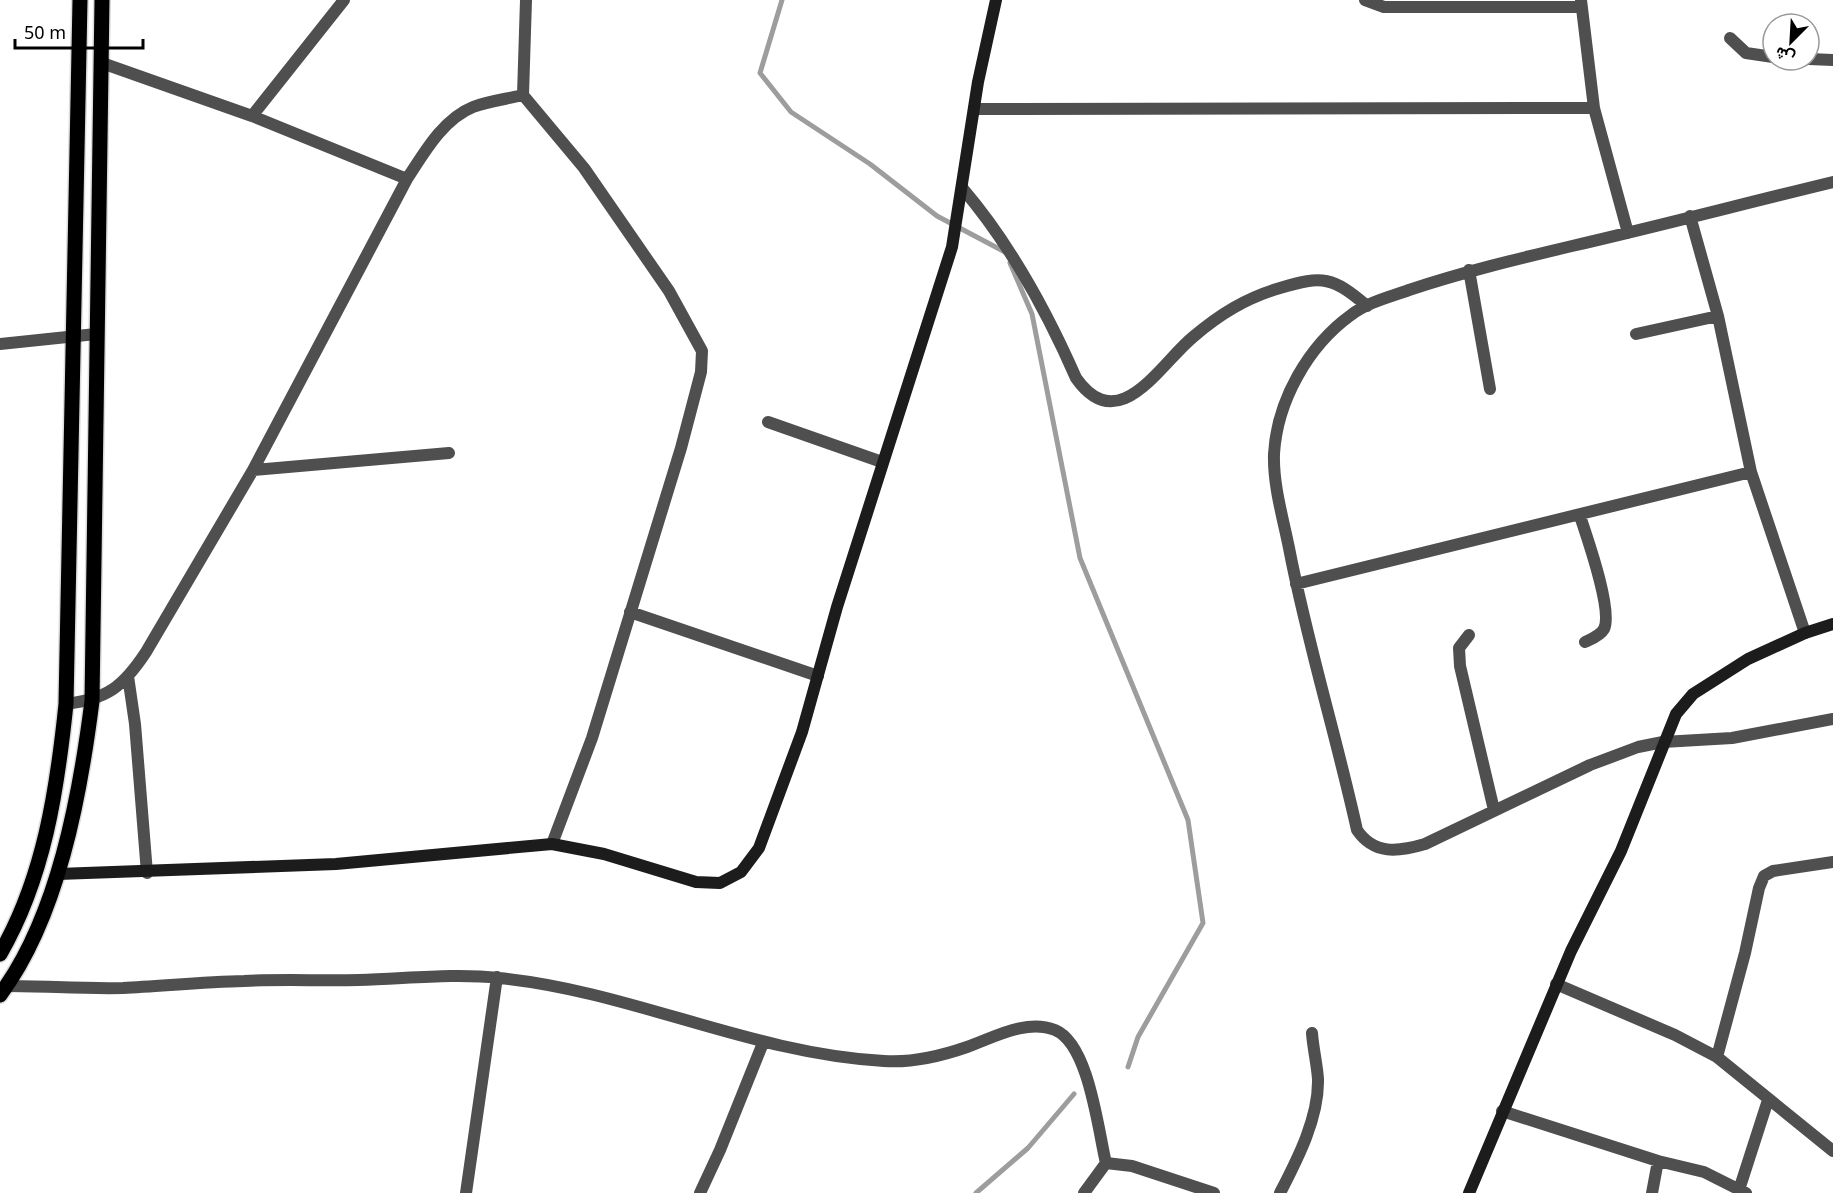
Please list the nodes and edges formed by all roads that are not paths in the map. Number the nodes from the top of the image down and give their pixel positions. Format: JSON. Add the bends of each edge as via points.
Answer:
{"nodes":[{"id":1,"x":80,"y":0,"type":"edge"},
{"id":2,"x":102,"y":0,"type":"edge"},
{"id":3,"x":344,"y":0,"type":"edge"},
{"id":4,"x":526,"y":0,"type":"edge"},
{"id":5,"x":996,"y":0,"type":"edge"},
{"id":6,"x":1365,"y":0,"type":"edge"},
{"id":7,"x":1581,"y":4,"type":"edge"},
{"id":8,"x":1731,"y":38,"type":"dead end"},
{"id":9,"x":1761,"y":55,"type":"edge"},
{"id":10,"x":102,"y":63,"type":"junction"},
{"id":11,"x":523,"y":95,"type":"junction"},
{"id":12,"x":1594,"y":108,"type":"junction"},
{"id":13,"x":974,"y":109,"type":"junction"},
{"id":14,"x":252,"y":116,"type":"junction"},
{"id":15,"x":407,"y":179,"type":"junction"},
{"id":16,"x":1833,"y":182,"type":"edge"},
{"id":17,"x":963,"y":189,"type":"junction"},
{"id":18,"x":1690,"y":216,"type":"junction"},
{"id":19,"x":1628,"y":233,"type":"junction"},
{"id":20,"x":1469,"y":270,"type":"junction"},
{"id":21,"x":1367,"y":306,"type":"junction"},
{"id":22,"x":1719,"y":316,"type":"junction"},
{"id":23,"x":96,"y":334,"type":"junction"},
{"id":24,"x":1636,"y":334,"type":"dead end"},
{"id":25,"x":71,"y":336,"type":"junction"},
{"id":26,"x":0,"y":344,"type":"edge"},
{"id":27,"x":1490,"y":389,"type":"dead end"},
{"id":28,"x":768,"y":422,"type":"dead end"},
{"id":29,"x":449,"y":453,"type":"dead end"},
{"id":30,"x":882,"y":462,"type":"junction"},
{"id":31,"x":253,"y":470,"type":"junction"},
{"id":32,"x":1751,"y":471,"type":"junction"},
{"id":33,"x":1580,"y":516,"type":"junction"},
{"id":34,"x":1296,"y":584,"type":"junction"},
{"id":35,"x":630,"y":612,"type":"junction"},
{"id":36,"x":1833,"y":624,"type":"edge"},
{"id":37,"x":1805,"y":633,"type":"junction"},
{"id":38,"x":1469,"y":635,"type":"dead end"},
{"id":39,"x":1585,"y":642,"type":"dead end"},
{"id":40,"x":128,"y":676,"type":"junction"},
{"id":41,"x":818,"y":676,"type":"junction"},
{"id":42,"x":92,"y":701,"type":"junction"},
{"id":43,"x":66,"y":705,"type":"junction"},
{"id":44,"x":1833,"y":719,"type":"edge"},
{"id":45,"x":1663,"y":742,"type":"junction"},
{"id":46,"x":1494,"y":810,"type":"junction"},
{"id":47,"x":552,"y":844,"type":"junction"},
{"id":48,"x":1833,"y":862,"type":"edge"},
{"id":49,"x":147,"y":873,"type":"junction"},
{"id":50,"x":58,"y":874,"type":"junction"},
{"id":51,"x":0,"y":954,"type":"edge"},
{"id":52,"x":497,"y":977,"type":"junction"},
{"id":53,"x":1556,"y":984,"type":"junction"},
{"id":54,"x":4,"y":990,"type":"edge"},
{"id":55,"x":1311,"y":1033,"type":"dead end"},
{"id":56,"x":763,"y":1043,"type":"junction"},
{"id":57,"x":1717,"y":1057,"type":"junction"},
{"id":58,"x":1768,"y":1100,"type":"junction"},
{"id":59,"x":1502,"y":1111,"type":"junction"},
{"id":60,"x":1833,"y":1151,"type":"edge"},
{"id":61,"x":1658,"y":1161,"type":"junction"},
{"id":62,"x":1106,"y":1162,"type":"junction"},
{"id":63,"x":1741,"y":1191,"type":"edge"},
{"id":64,"x":466,"y":1193,"type":"edge"},
{"id":65,"x":700,"y":1193,"type":"edge"},
{"id":66,"x":1084,"y":1193,"type":"edge"},
{"id":67,"x":1214,"y":1193,"type":"edge"},
{"id":68,"x":1280,"y":1193,"type":"edge"},
{"id":69,"x":1469,"y":1193,"type":"edge"},
{"id":70,"x":1652,"y":1193,"type":"edge"}],
"edges":[{"from":1,"to":25,"type":"main road"},
{"from":2,"to":10,"type":"main road"},
{"from":3,"to":14,"type":"street"},
{"from":4,"to":11,"type":"street"},
{"from":5,"to":13,"type":"street","via":[[986,34]]},
{"from":6,"to":7,"type":"street","via":[[1384,7]]},
{"from":7,"to":12,"type":"street"},
{"from":8,"to":9,"type":"street","via":[[1746,53]]},
{"from":10,"to":14,"type":"street"},
{"from":10,"to":23,"type":"main road"},
{"from":11,"to":15,"type":"street","via":[[472,108],[452,121],[431,143]]},
{"from":11,"to":35,"type":"street","via":[[590,177],[669,291],[702,351],[694,403]]},
{"from":12,"to":13,"type":"street"},
{"from":12,"to":19,"type":"street"},
{"from":13,"to":17,"type":"street"},
{"from":14,"to":15,"type":"street"},
{"from":15,"to":31,"type":"street"},
{"from":16,"to":18,"type":"street"},
{"from":17,"to":21,"type":"street","via":[[1019,268],[1076,378],[1086,392],[1109,402],[1125,399],[1142,389],[1191,338],[1250,297],[1322,279],[1342,285]]},
{"from":17,"to":30,"type":"street","via":[[952,247]]},
{"from":18,"to":19,"type":"street"},
{"from":18,"to":22,"type":"street"},
{"from":19,"to":20,"type":"street"},
{"from":20,"to":21,"type":"street"},
{"from":20,"to":27,"type":"street"},
{"from":21,"to":34,"type":"street","via":[[1352,314],[1316,349],[1288,396],[1279,423],[1274,454],[1276,473]]},
{"from":22,"to":24,"type":"street"},
{"from":22,"to":32,"type":"street"},
{"from":23,"to":25,"type":"street"},
{"from":23,"to":42,"type":"main road"},
{"from":25,"to":26,"type":"street"},
{"from":25,"to":43,"type":"main road"},
{"from":28,"to":30,"type":"street"},
{"from":29,"to":31,"type":"street"},
{"from":30,"to":41,"type":"street"},
{"from":31,"to":40,"type":"street"},
{"from":32,"to":33,"type":"street"},
{"from":32,"to":37,"type":"street"},
{"from":33,"to":34,"type":"street"},
{"from":33,"to":39,"type":"street","via":[[1606,616],[1604,630]]},
{"from":34,"to":46,"type":"street","via":[[1357,830],[1364,841],[1378,849],[1413,847]]},
{"from":35,"to":41,"type":"street"},
{"from":35,"to":47,"type":"street","via":[[592,738]]},
{"from":36,"to":37,"type":"street"},
{"from":37,"to":45,"type":"street","via":[[1748,659],[1693,694],[1676,714]]},
{"from":38,"to":46,"type":"street","via":[[1459,648],[1460,666]]},
{"from":40,"to":42,"type":"street","via":[[105,696]]},
{"from":40,"to":49,"type":"street"},
{"from":41,"to":47,"type":"street","via":[[770,821],[749,865],[734,878],[720,883],[696,882],[604,854]]},
{"from":42,"to":43,"type":"street"},
{"from":42,"to":50,"type":"main road","via":[[83,770]]},
{"from":43,"to":51,"type":"main road","via":[[59,771],[46,835],[19,919]]},
{"from":44,"to":45,"type":"street","via":[[1732,738]]},
{"from":45,"to":46,"type":"street","via":[[1590,765]]},
{"from":45,"to":53,"type":"street","via":[[1621,851]]},
{"from":47,"to":49,"type":"street","via":[[336,864]]},
{"from":48,"to":57,"type":"street","via":[[1773,871],[1764,876]]},
{"from":49,"to":50,"type":"street"},
{"from":50,"to":54,"type":"main road","via":[[33,935]]},
{"from":52,"to":54,"type":"street"},
{"from":52,"to":56,"type":"street","via":[[640,1006]]},
{"from":52,"to":64,"type":"street"},
{"from":53,"to":57,"type":"street"},
{"from":53,"to":59,"type":"street"},
{"from":55,"to":68,"type":"street","via":[[1318,1081],[1316,1104]]},
{"from":56,"to":62,"type":"street","via":[[903,1062],[967,1047],[1021,1028],[1056,1031],[1070,1043],[1081,1061]]},
{"from":56,"to":65,"type":"street"},
{"from":57,"to":58,"type":"street"},
{"from":58,"to":60,"type":"street"},
{"from":58,"to":63,"type":"street"},
{"from":59,"to":61,"type":"street"},
{"from":59,"to":69,"type":"street"},
{"from":61,"to":63,"type":"street","via":[[1704,1172]]},
{"from":61,"to":70,"type":"street"},
{"from":62,"to":66,"type":"street"},
{"from":62,"to":67,"type":"street","via":[[1132,1166]]}]}
